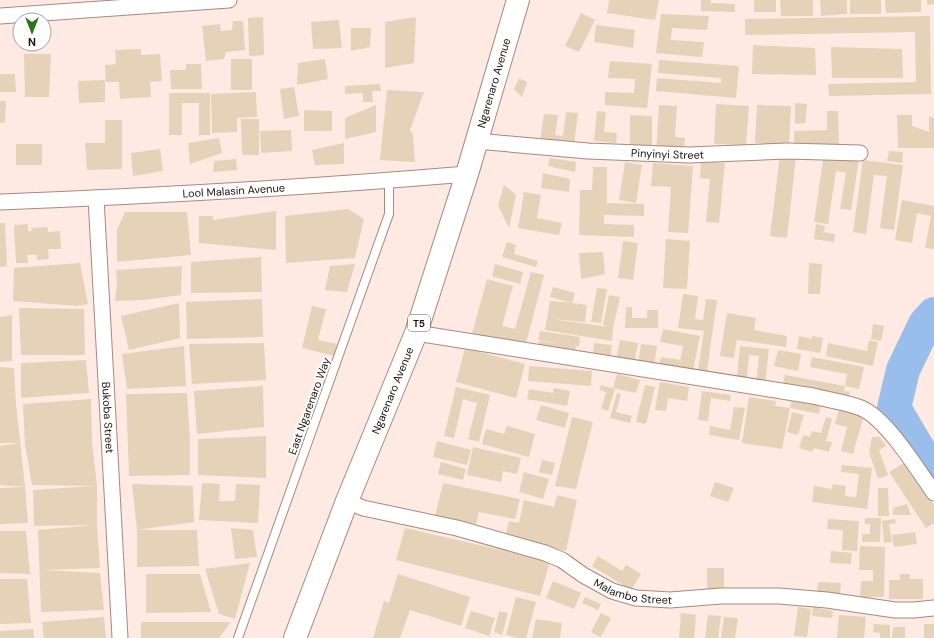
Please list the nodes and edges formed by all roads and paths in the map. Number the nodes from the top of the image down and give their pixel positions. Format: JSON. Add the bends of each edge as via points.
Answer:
{"nodes":[{"id":1,"x":229,"y":0,"type":"edge"},
{"id":2,"x":518,"y":0,"type":"edge"},
{"id":3,"x":0,"y":16,"type":"edge"},
{"id":4,"x":476,"y":141,"type":"junction"},
{"id":5,"x":860,"y":153,"type":"dead end"},
{"id":6,"x":467,"y":174,"type":"junction"},
{"id":7,"x":389,"y":180,"type":"junction"},
{"id":8,"x":96,"y":198,"type":"junction"},
{"id":9,"x":0,"y":202,"type":"edge"},
{"id":10,"x":416,"y":333,"type":"junction"},
{"id":11,"x":934,"y":493,"type":"edge"},
{"id":12,"x":347,"y":501,"type":"junction"},
{"id":13,"x":934,"y":608,"type":"edge"},
{"id":14,"x":120,"y":638,"type":"edge"},
{"id":15,"x":238,"y":638,"type":"edge"},
{"id":16,"x":295,"y":638,"type":"edge"}],
"edges":[{"from":1,"to":3,"type":"street"},
{"from":2,"to":4,"type":"highway","name":"Ngarenaro Avenue","number":"T5"},
{"from":4,"to":5,"type":"street","name":"Pinyinyi Street","via":[[588,151],[689,155],[787,151]]},
{"from":4,"to":6,"type":"highway","name":"Ngarenaro Avenue","number":"T5"},
{"from":6,"to":7,"type":"street","name":"Lool Malasin Avenue"},
{"from":6,"to":10,"type":"highway","name":"Ngarenaro Avenue","number":"T5"},
{"from":7,"to":8,"type":"street","name":"Lool Malasin Avenue"},
{"from":7,"to":15,"type":"lane","name":"East Ngarenaro Way","via":[[389,214]]},
{"from":8,"to":9,"type":"street","name":"Lool Malasin Avenue"},
{"from":8,"to":14,"type":"street","name":"Bukoba Street"},
{"from":10,"to":11,"type":"street","via":[[813,396],[861,408],[874,417],[897,441]]},
{"from":10,"to":12,"type":"highway","name":"Ngarenaro Avenue","number":"T5"},
{"from":12,"to":13,"type":"street","name":"Malambo Street","via":[[363,508],[457,528],[545,553],[562,560],[612,591],[636,598],[670,600],[720,596],[779,596],[895,610]]},
{"from":12,"to":16,"type":"highway","name":"Ngarenaro Avenue","number":"T5"}]}
